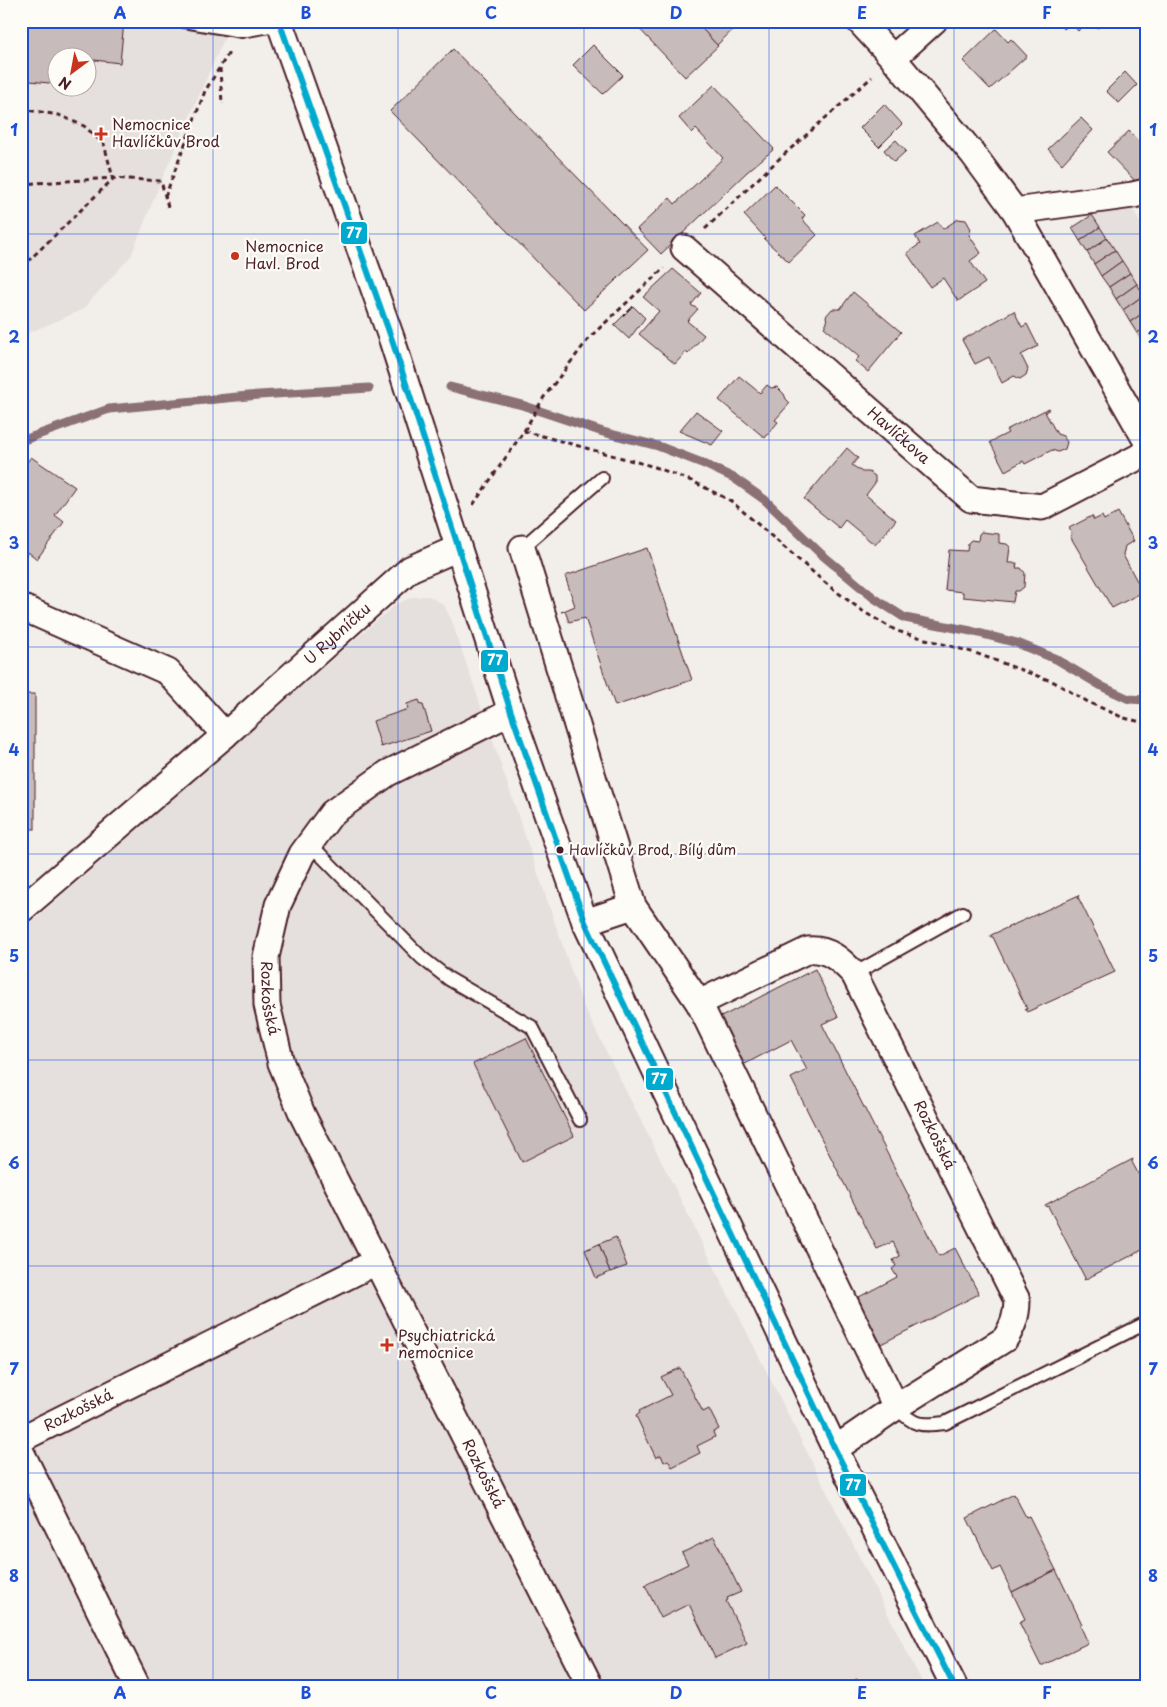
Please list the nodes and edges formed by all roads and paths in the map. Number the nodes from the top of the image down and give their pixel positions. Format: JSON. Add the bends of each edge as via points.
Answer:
{"nodes":[{"id":1,"x":184,"y":21,"type":"edge"},
{"id":2,"x":859,"y":21,"type":"edge"},
{"id":3,"x":934,"y":21,"type":"edge"},
{"id":4,"x":281,"y":22,"type":"edge"},
{"id":5,"x":893,"y":58,"type":"junction"},
{"id":6,"x":222,"y":104,"type":"dead end"},
{"id":7,"x":21,"y":109,"type":"edge"},
{"id":8,"x":113,"y":178,"type":"junction"},
{"id":9,"x":21,"y":184,"type":"edge"},
{"id":10,"x":1146,"y":192,"type":"edge"},
{"id":11,"x":165,"y":197,"type":"junction"},
{"id":12,"x":168,"y":207,"type":"dead end"},
{"id":13,"x":1015,"y":211,"type":"junction"},
{"id":14,"x":684,"y":248,"type":"junction"},
{"id":15,"x":21,"y":268,"type":"edge"},
{"id":16,"x":524,"y":431,"type":"junction"},
{"id":17,"x":1146,"y":440,"type":"edge"},
{"id":18,"x":1146,"y":453,"type":"edge"},
{"id":19,"x":602,"y":478,"type":"dead end"},
{"id":20,"x":447,"y":514,"type":"junction"},
{"id":21,"x":458,"y":548,"type":"junction"},
{"id":22,"x":522,"y":548,"type":"joint"},
{"id":23,"x":21,"y":607,"type":"edge"},
{"id":24,"x":511,"y":712,"type":"junction"},
{"id":25,"x":1146,"y":723,"type":"edge"},
{"id":26,"x":224,"y":734,"type":"junction"},
{"id":27,"x":309,"y":843,"type":"junction"},
{"id":28,"x":633,"y":906,"type":"junction"},
{"id":29,"x":21,"y":910,"type":"edge"},
{"id":30,"x":963,"y":913,"type":"dead end"},
{"id":31,"x":585,"y":922,"type":"junction"},
{"id":32,"x":854,"y":974,"type":"junction"},
{"id":33,"x":699,"y":1002,"type":"junction"},
{"id":34,"x":580,"y":1120,"type":"dead end"},
{"id":35,"x":376,"y":1262,"type":"junction"},
{"id":36,"x":1146,"y":1324,"type":"edge"},
{"id":37,"x":896,"y":1406,"type":"junction"},
{"id":38,"x":21,"y":1439,"type":"edge"},
{"id":39,"x":836,"y":1448,"type":"junction"},
{"id":40,"x":21,"y":1452,"type":"edge"},
{"id":41,"x":137,"y":1686,"type":"edge"},
{"id":42,"x":590,"y":1686,"type":"edge"},
{"id":43,"x":954,"y":1686,"type":"edge"}],
"edges":[{"from":1,"to":4,"type":"lane","via":[[242,31]]},
{"from":2,"to":5,"type":"street"},
{"from":3,"to":5,"type":"street"},
{"from":4,"to":20,"type":"street","via":[[392,340]]},
{"from":5,"to":13,"type":"street","via":[[974,154]]},
{"from":5,"to":14,"type":"path"},
{"from":6,"to":11,"type":"path","via":[[220,68],[205,91]]},
{"from":7,"to":8,"type":"path","via":[[59,116],[84,126],[104,144]]},
{"from":8,"to":9,"type":"path"},
{"from":8,"to":11,"type":"path","via":[[161,182]]},
{"from":8,"to":15,"type":"path"},
{"from":10,"to":13,"type":"street"},
{"from":11,"to":12,"type":"path"},
{"from":13,"to":17,"type":"street"},
{"from":14,"to":16,"type":"path","via":[[590,337],[544,397]]},
{"from":14,"to":18,"type":"street","name":"Havlíčkova","via":[[971,499],[1042,507]]},
{"from":16,"to":20,"type":"path","via":[[474,505]]},
{"from":16,"to":25,"type":"path","via":[[655,467],[694,482],[731,500],[829,586],[897,631],[975,653],[1054,682],[1088,702],[1124,718]]},
{"from":19,"to":22,"type":"lane"},
{"from":20,"to":21,"type":"street"},
{"from":21,"to":24,"type":"street"},
{"from":21,"to":26,"type":"street","name":"U Rybníčku","via":[[410,569]]},
{"from":22,"to":28,"type":"street"},
{"from":23,"to":26,"type":"street","via":[[168,672]]},
{"from":24,"to":27,"type":"street","name":"Rozkošská","via":[[388,773],[332,813]]},
{"from":24,"to":31,"type":"street"},
{"from":26,"to":29,"type":"street","name":"U Rybníčku"},
{"from":27,"to":34,"type":"lane","via":[[377,914],[448,980],[532,1027]]},
{"from":27,"to":35,"type":"street","name":"Rozkošská","via":[[278,905],[266,957],[267,1005],[281,1063],[303,1116]]},
{"from":28,"to":31,"type":"street"},
{"from":28,"to":33,"type":"street"},
{"from":30,"to":32,"type":"lane"},
{"from":31,"to":39,"type":"street"},
{"from":32,"to":33,"type":"street","name":"Rozkošská","via":[[829,953],[808,950]]},
{"from":32,"to":37,"type":"street","name":"Rozkošská","via":[[1017,1300],[1014,1324],[1005,1339]]},
{"from":33,"to":37,"type":"street"},
{"from":35,"to":38,"type":"street","name":"Rozkošská"},
{"from":35,"to":42,"type":"street","name":"Rozkošská"},
{"from":36,"to":37,"type":"lane","via":[[945,1423],[925,1426],[908,1419]]},
{"from":37,"to":39,"type":"street","name":"Rozkošská"},
{"from":39,"to":43,"type":"street"},
{"from":40,"to":41,"type":"street"}]}
